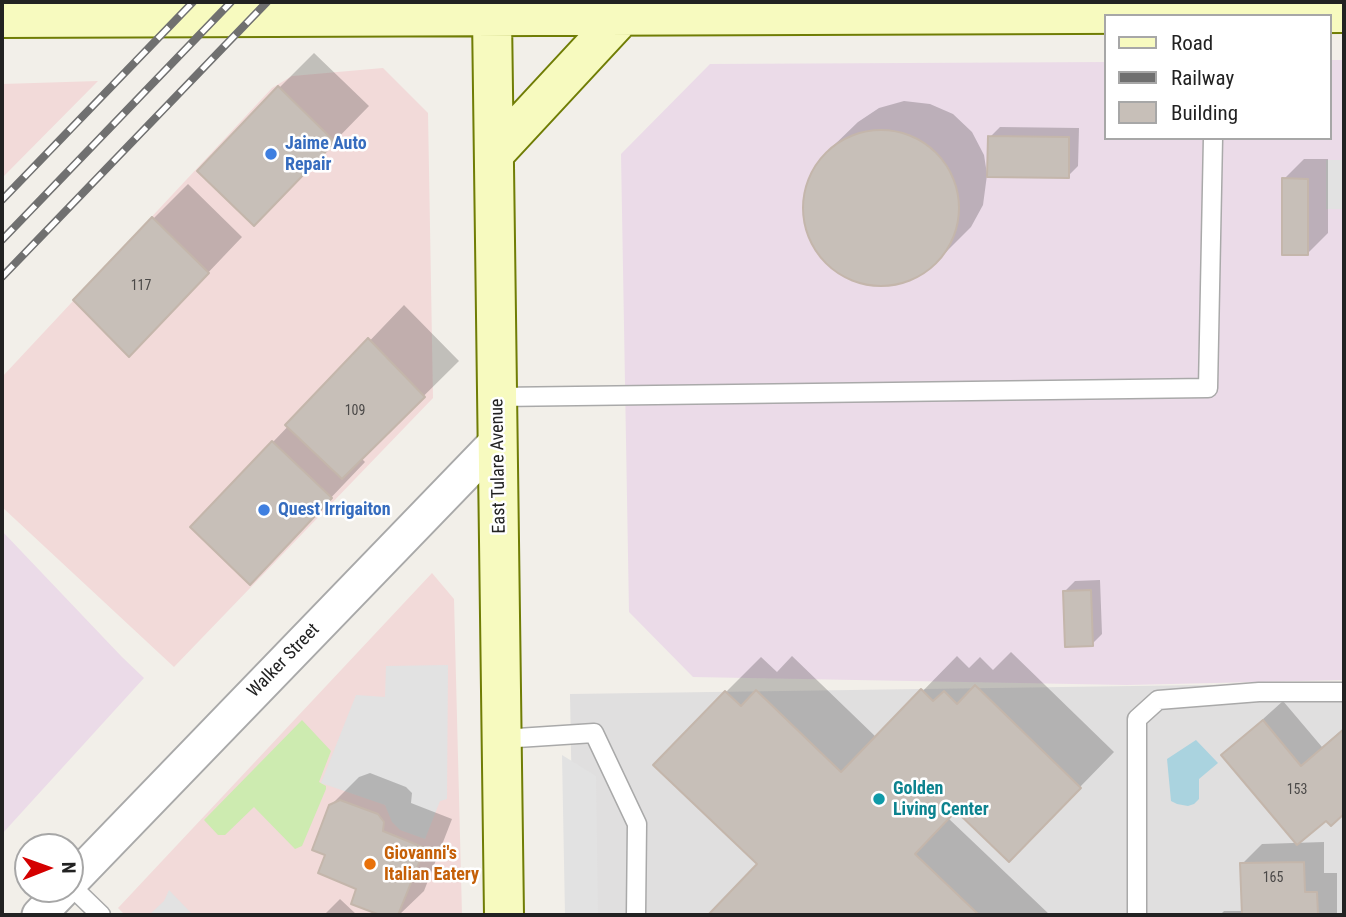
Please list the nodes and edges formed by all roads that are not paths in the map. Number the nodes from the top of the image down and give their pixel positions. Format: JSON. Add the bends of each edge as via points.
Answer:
{"nodes":[{"id":1,"x":1344,"y":13,"type":"edge"},
{"id":2,"x":1104,"y":14,"type":"edge"},
{"id":3,"x":1214,"y":14,"type":"edge"},
{"id":4,"x":492,"y":16,"type":"junction"},
{"id":5,"x":622,"y":16,"type":"junction"},
{"id":6,"x":2,"y":18,"type":"edge"},
{"id":7,"x":1213,"y":140,"type":"edge"},
{"id":8,"x":494,"y":154,"type":"junction"},
{"id":9,"x":498,"y":397,"type":"junction"},
{"id":10,"x":498,"y":440,"type":"junction"},
{"id":11,"x":1344,"y":692,"type":"edge"},
{"id":12,"x":502,"y":739,"type":"junction"},
{"id":13,"x":84,"y":869,"type":"edge"},
{"id":14,"x":84,"y":898,"type":"edge"},
{"id":15,"x":101,"y":915,"type":"edge"},
{"id":16,"x":505,"y":915,"type":"edge"},
{"id":17,"x":636,"y":915,"type":"edge"},
{"id":18,"x":1137,"y":915,"type":"edge"}],
"edges":[{"from":1,"to":3,"type":"main road"},
{"from":2,"to":5,"type":"main road"},
{"from":4,"to":5,"type":"main road"},
{"from":4,"to":6,"type":"main road"},
{"from":4,"to":8,"type":"main road","name":"East Tulare Avenue"},
{"from":5,"to":8,"type":"main road"},
{"from":7,"to":9,"type":"lane","via":[[1208,388]]},
{"from":8,"to":9,"type":"main road","name":"East Tulare Avenue"},
{"from":9,"to":10,"type":"main road","name":"East Tulare Avenue"},
{"from":10,"to":12,"type":"main road","name":"East Tulare Avenue"},
{"from":10,"to":13,"type":"street","name":"Walker Street"},
{"from":11,"to":18,"type":"lane","via":[[1168,698],[1158,700],[1137,719]]},
{"from":12,"to":16,"type":"main road","name":"East Tulare Avenue"},
{"from":12,"to":17,"type":"lane","via":[[594,733],[637,824]]},
{"from":14,"to":15,"type":"lane"}]}
